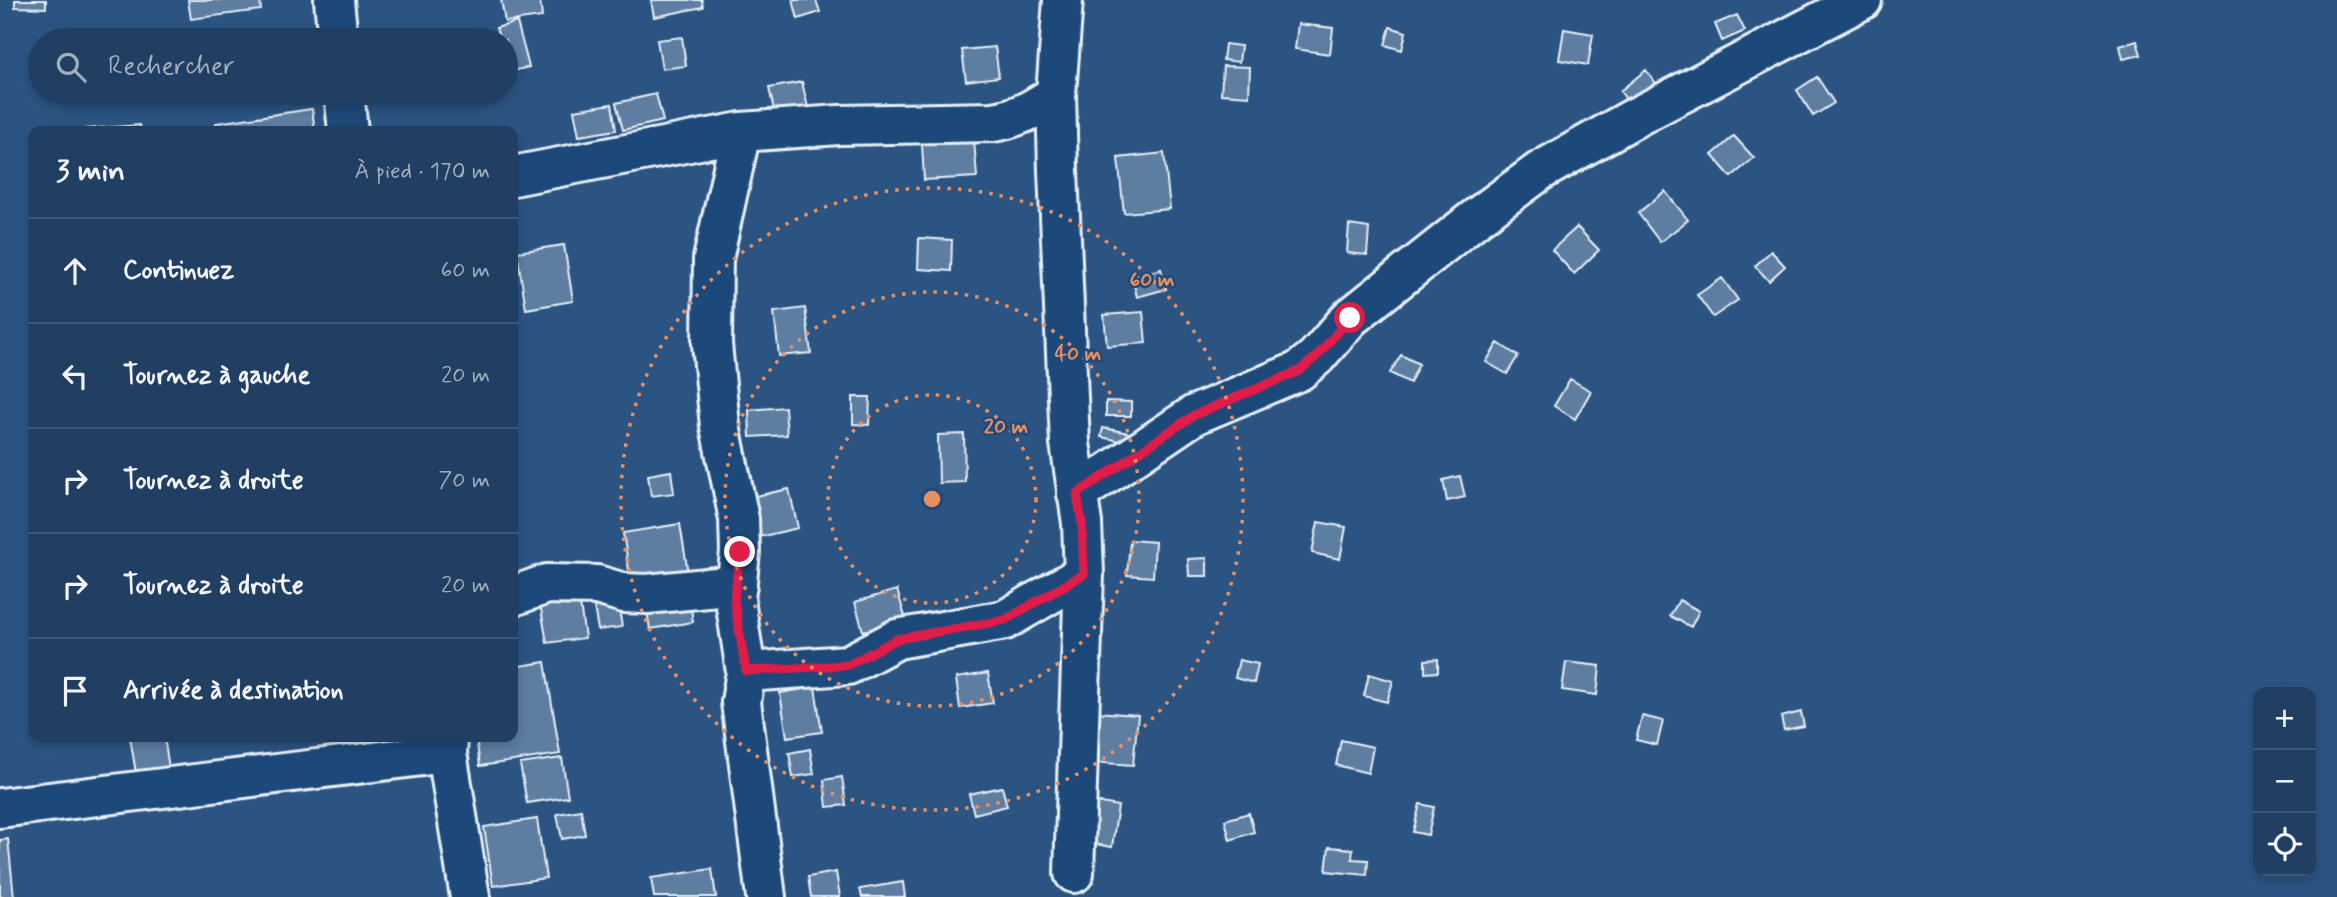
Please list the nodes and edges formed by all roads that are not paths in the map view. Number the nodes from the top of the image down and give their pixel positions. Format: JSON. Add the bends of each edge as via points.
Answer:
{"nodes":[{"id":1,"x":334,"y":0,"type":"edge"},
{"id":2,"x":1063,"y":0,"type":"edge"},
{"id":3,"x":1862,"y":0,"type":"edge"},
{"id":4,"x":337,"y":28,"type":"edge"},
{"id":5,"x":1056,"y":94,"type":"junction"},
{"id":6,"x":345,"y":105,"type":"edge"},
{"id":7,"x":347,"y":126,"type":"edge"},
{"id":8,"x":741,"y":132,"type":"junction"},
{"id":9,"x":518,"y":175,"type":"edge"},
{"id":10,"x":1077,"y":494,"type":"junction"},
{"id":11,"x":1084,"y":574,"type":"junction"},
{"id":12,"x":737,"y":585,"type":"junction"},
{"id":13,"x":518,"y":594,"type":"edge"},
{"id":14,"x":746,"y":671,"type":"junction"},
{"id":15,"x":447,"y":745,"type":"edge"},
{"id":16,"x":0,"y":808,"type":"edge"},
{"id":17,"x":1074,"y":873,"type":"dead end"},
{"id":18,"x":470,"y":897,"type":"edge"},
{"id":19,"x":766,"y":897,"type":"edge"}],
"edges":[{"from":1,"to":4,"type":"street"},
{"from":2,"to":5,"type":"street"},
{"from":3,"to":10,"type":"street","via":[[1540,171],[1350,318],[1299,371],[1194,415]]},
{"from":5,"to":8,"type":"street","via":[[1030,113],[993,122]]},
{"from":5,"to":10,"type":"street","via":[[1070,443]]},
{"from":6,"to":7,"type":"street"},
{"from":8,"to":9,"type":"street"},
{"from":8,"to":12,"type":"street","via":[[713,259],[712,345],[720,426],[739,519]]},
{"from":10,"to":11,"type":"street"},
{"from":11,"to":14,"type":"street","via":[[1005,620],[897,639],[848,665]]},
{"from":11,"to":17,"type":"street"},
{"from":12,"to":13,"type":"street","via":[[647,594],[597,585],[547,584]]},
{"from":12,"to":14,"type":"street","via":[[734,600]]},
{"from":14,"to":19,"type":"street","via":[[741,702]]},
{"from":15,"to":16,"type":"street"},
{"from":15,"to":18,"type":"street"}]}
